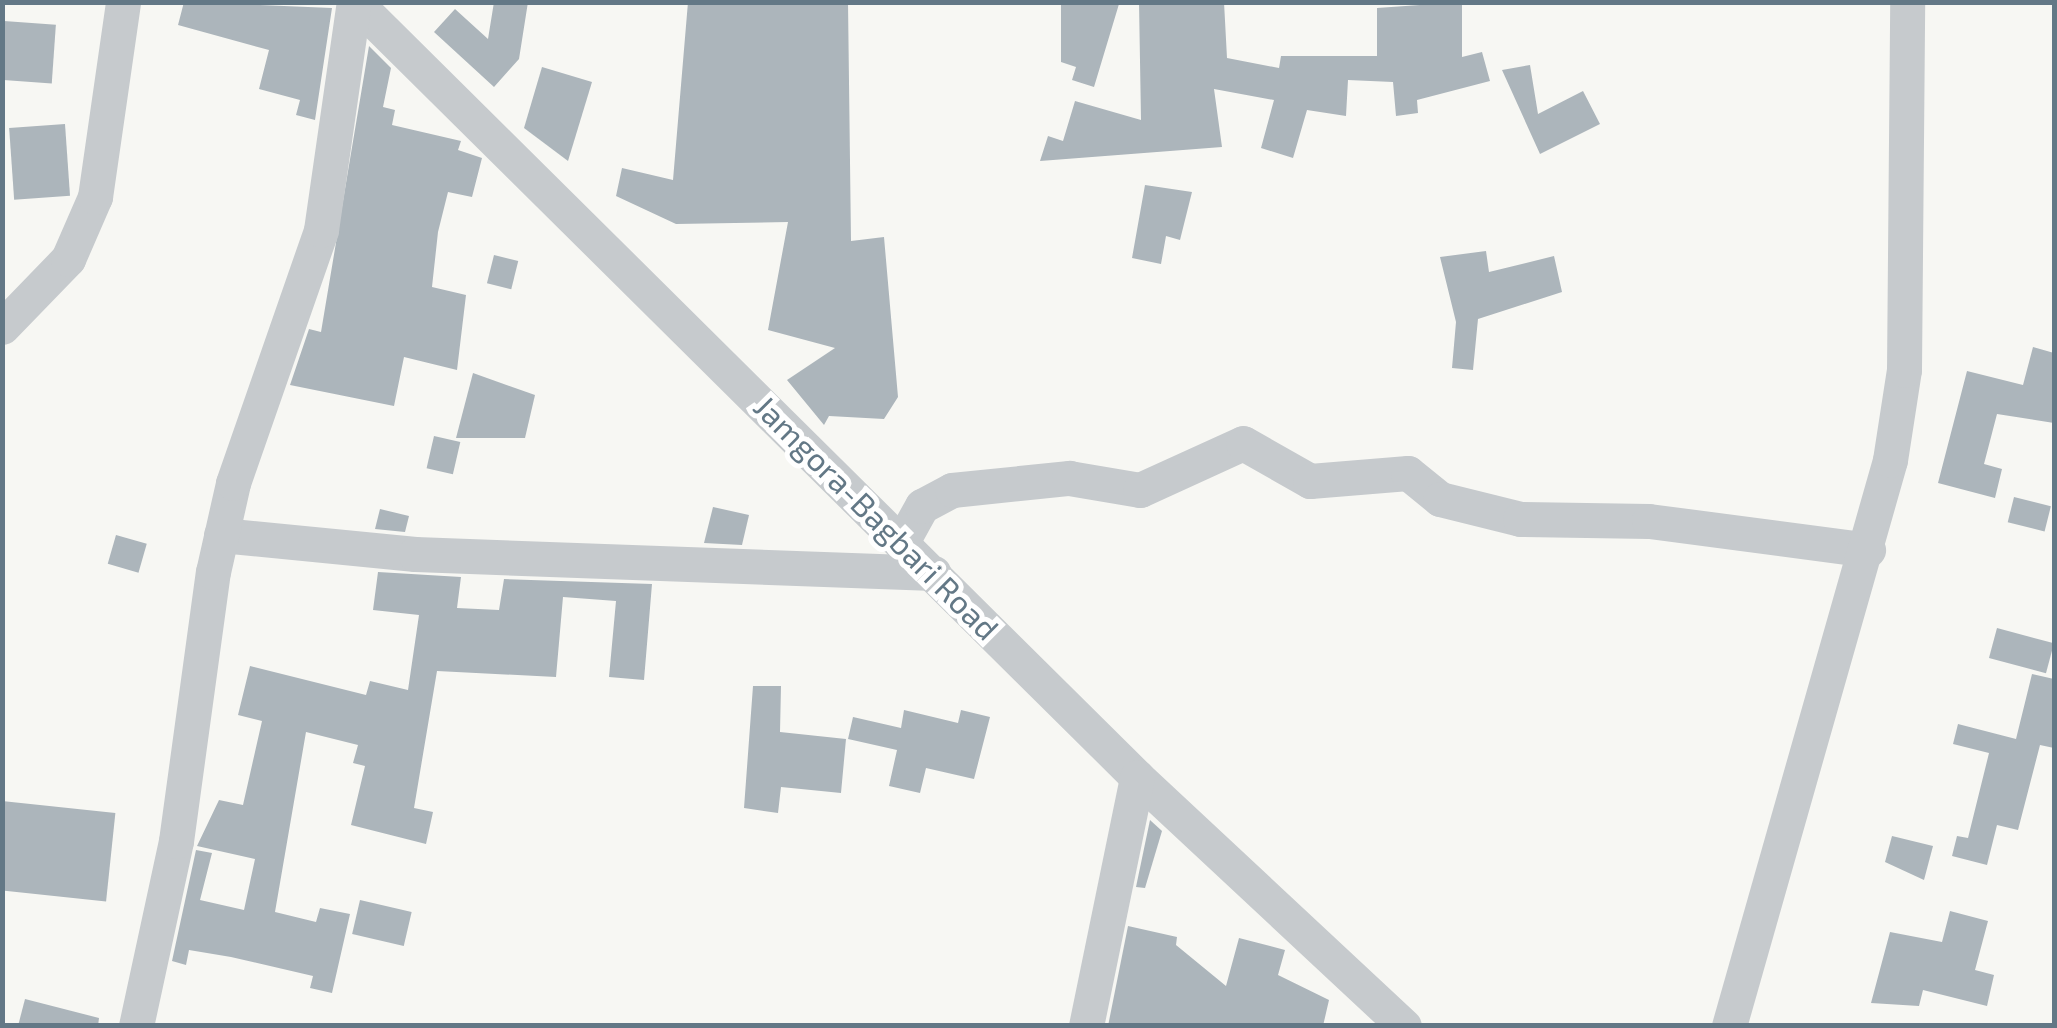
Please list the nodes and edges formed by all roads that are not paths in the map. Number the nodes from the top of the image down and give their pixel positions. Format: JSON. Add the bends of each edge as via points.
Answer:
{"nodes":[{"id":1,"x":123,"y":2,"type":"edge"},
{"id":2,"x":354,"y":2,"type":"edge"},
{"id":3,"x":1907,"y":2,"type":"edge"},
{"id":4,"x":2,"y":327,"type":"edge"},
{"id":5,"x":221,"y":535,"type":"junction"},
{"id":6,"x":903,"y":540,"type":"junction"},
{"id":7,"x":1868,"y":550,"type":"junction"},
{"id":8,"x":934,"y":572,"type":"junction"},
{"id":9,"x":1137,"y":778,"type":"junction"},
{"id":10,"x":136,"y":1026,"type":"edge"},
{"id":11,"x":1086,"y":1026,"type":"edge"},
{"id":12,"x":1404,"y":1026,"type":"edge"},
{"id":13,"x":1729,"y":1026,"type":"edge"}],
"edges":[{"from":1,"to":4,"type":"street","via":[[95,197],[68,259]]},
{"from":2,"to":5,"type":"street","via":[[317,248]]},
{"from":2,"to":6,"type":"street","name":"Jamgora-Bagbari Road"},
{"from":3,"to":7,"type":"street","via":[[1904,370]]},
{"from":5,"to":8,"type":"street","via":[[415,554]]},
{"from":5,"to":10,"type":"street","via":[[176,841]]},
{"from":6,"to":7,"type":"street","via":[[922,506],[952,490],[1069,478],[1140,490],[1243,444],[1310,481],[1408,474],[1440,498],[1520,519],[1649,521]]},
{"from":6,"to":8,"type":"street","name":"Jamgora-Bagbari Road"},
{"from":7,"to":13,"type":"street"},
{"from":8,"to":9,"type":"street","name":"Jamgora-Bagbari Road"},
{"from":9,"to":11,"type":"street"},
{"from":9,"to":12,"type":"street","name":"Jamgora-Bagbari Road"}]}
